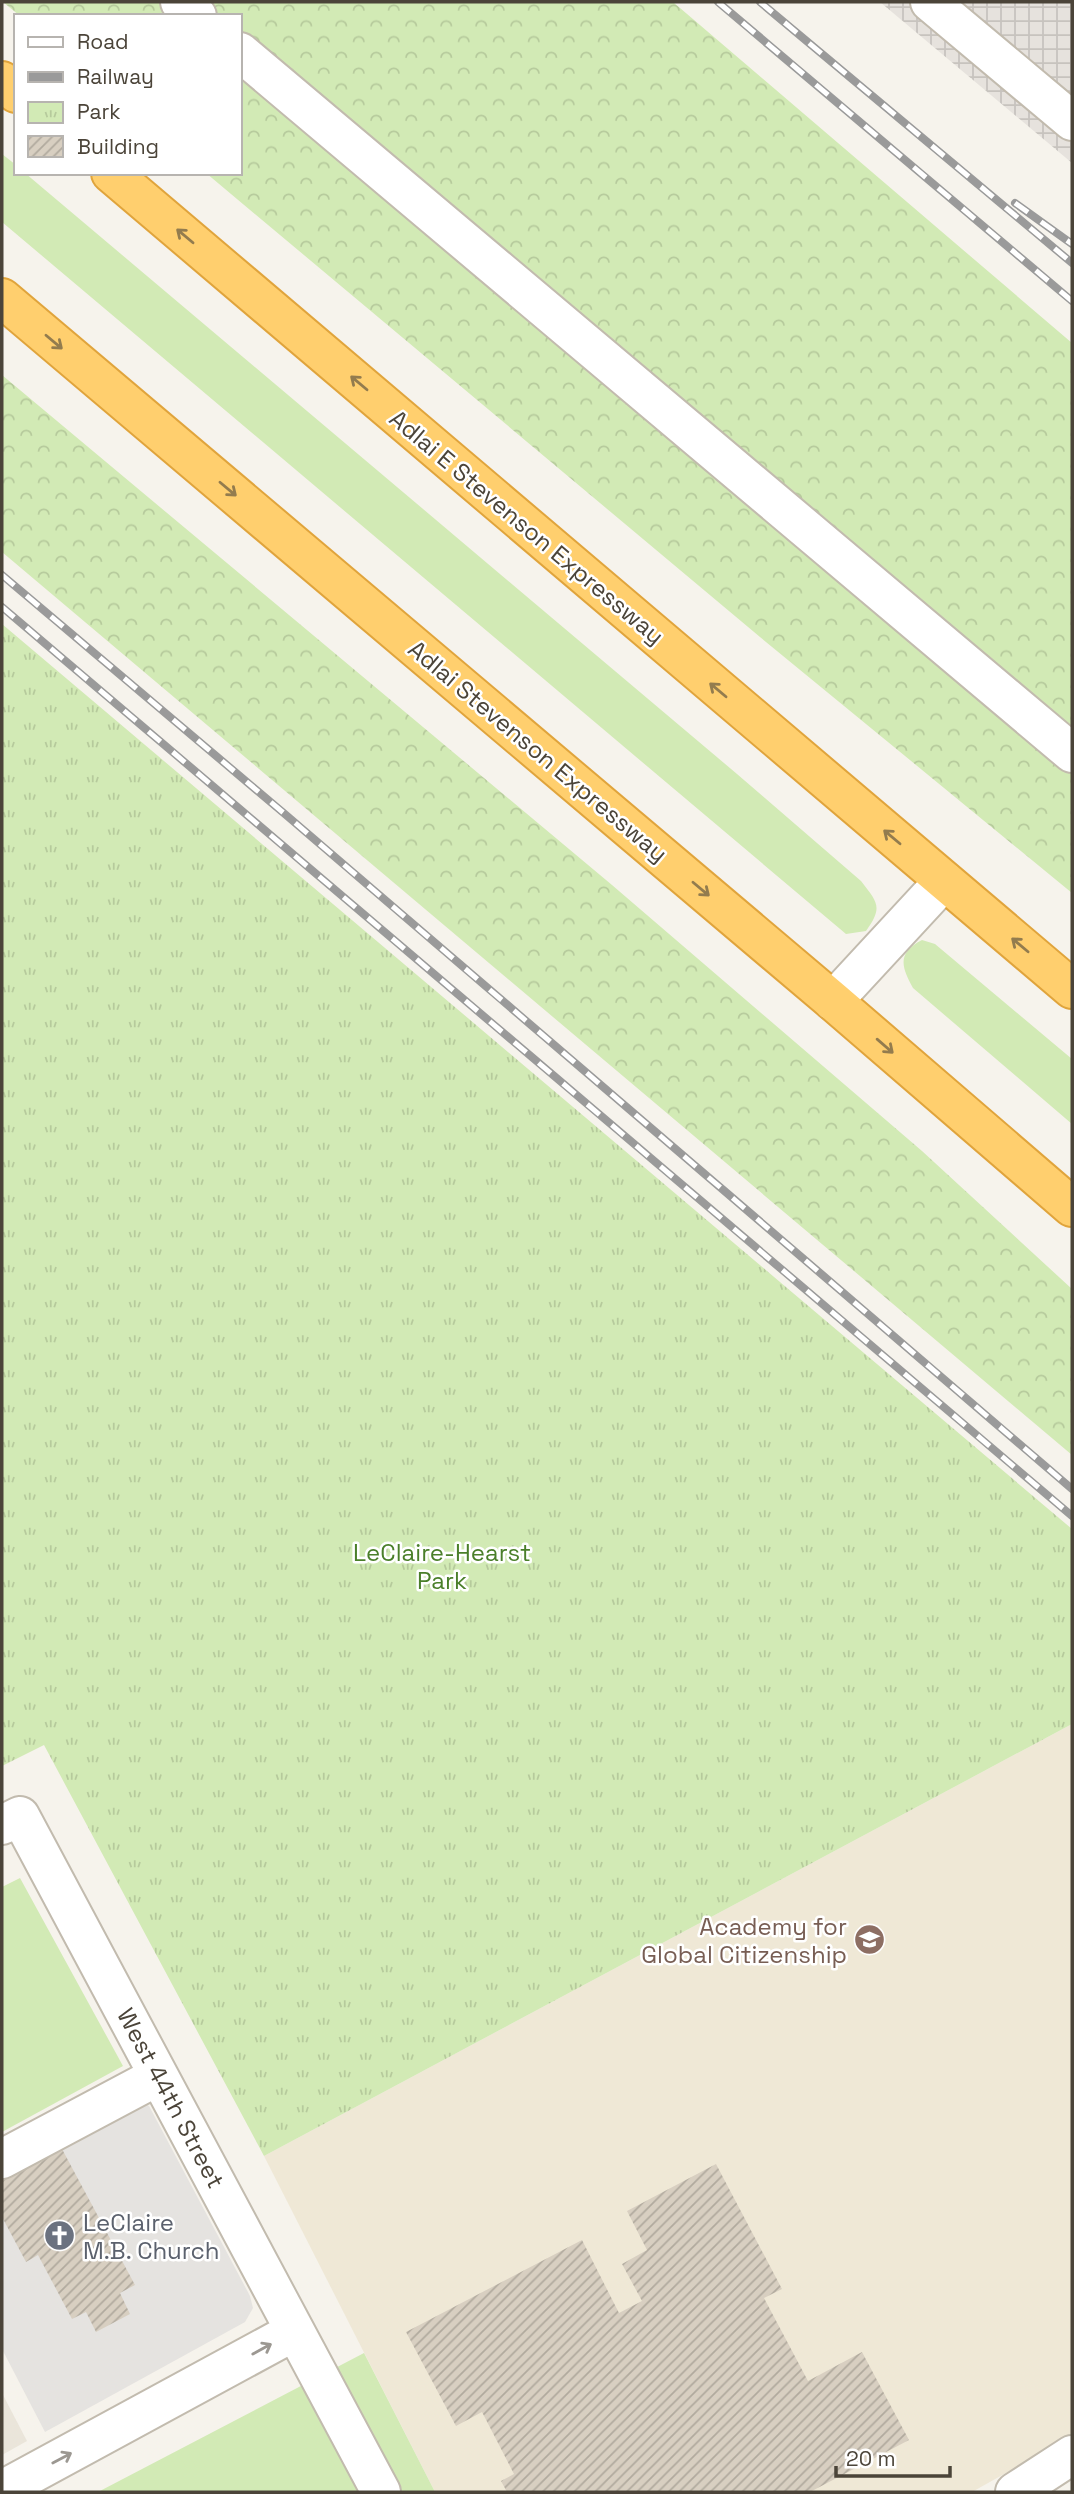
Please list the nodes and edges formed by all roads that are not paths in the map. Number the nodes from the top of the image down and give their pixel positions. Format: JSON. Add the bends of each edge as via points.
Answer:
{"nodes":[{"id":1,"x":180,"y":2,"type":"edge"},
{"id":2,"x":930,"y":2,"type":"edge"},
{"id":3,"x":195,"y":14,"type":"edge"},
{"id":4,"x":242,"y":54,"type":"edge"},
{"id":5,"x":1072,"y":121,"type":"edge"},
{"id":6,"x":113,"y":175,"type":"edge"},
{"id":7,"x":2,"y":298,"type":"edge"},
{"id":8,"x":1072,"y":753,"type":"edge"},
{"id":9,"x":944,"y":881,"type":"junction"},
{"id":10,"x":1072,"y":989,"type":"edge"},
{"id":11,"x":833,"y":1001,"type":"junction"},
{"id":12,"x":1072,"y":1207,"type":"edge"},
{"id":13,"x":11,"y":1820,"type":"edge"},
{"id":14,"x":158,"y":2076,"type":"junction"},
{"id":15,"x":2,"y":2159,"type":"edge"},
{"id":16,"x":295,"y":2332,"type":"junction"},
{"id":17,"x":1072,"y":2455,"type":"edge"},
{"id":18,"x":2,"y":2490,"type":"edge"},
{"id":19,"x":381,"y":2492,"type":"edge"},
{"id":20,"x":1015,"y":2492,"type":"edge"}],
"edges":[{"from":1,"to":3,"type":"street"},
{"from":2,"to":5,"type":"street"},
{"from":4,"to":8,"type":"street"},
{"from":9,"to":6,"type":"highway","name":"Adlai E Stevenson Expressway","one_way":true},
{"from":7,"to":11,"type":"highway","name":"Adlai Stevenson Expressway","one_way":true},
{"from":10,"to":9,"type":"highway","name":"Adlai E Stevenson Expressway","one_way":true},
{"from":9,"to":11,"type":"street"},
{"from":11,"to":12,"type":"highway","name":"Adlai Stevenson Expressway","one_way":true},
{"from":13,"to":14,"type":"street","name":"West 44th Street"},
{"from":14,"to":15,"type":"street"},
{"from":14,"to":16,"type":"street","name":"West 44th Street"},
{"from":18,"to":16,"type":"street","one_way":true},
{"from":16,"to":19,"type":"street","name":"West 44th Street"},
{"from":17,"to":20,"type":"street"}]}
